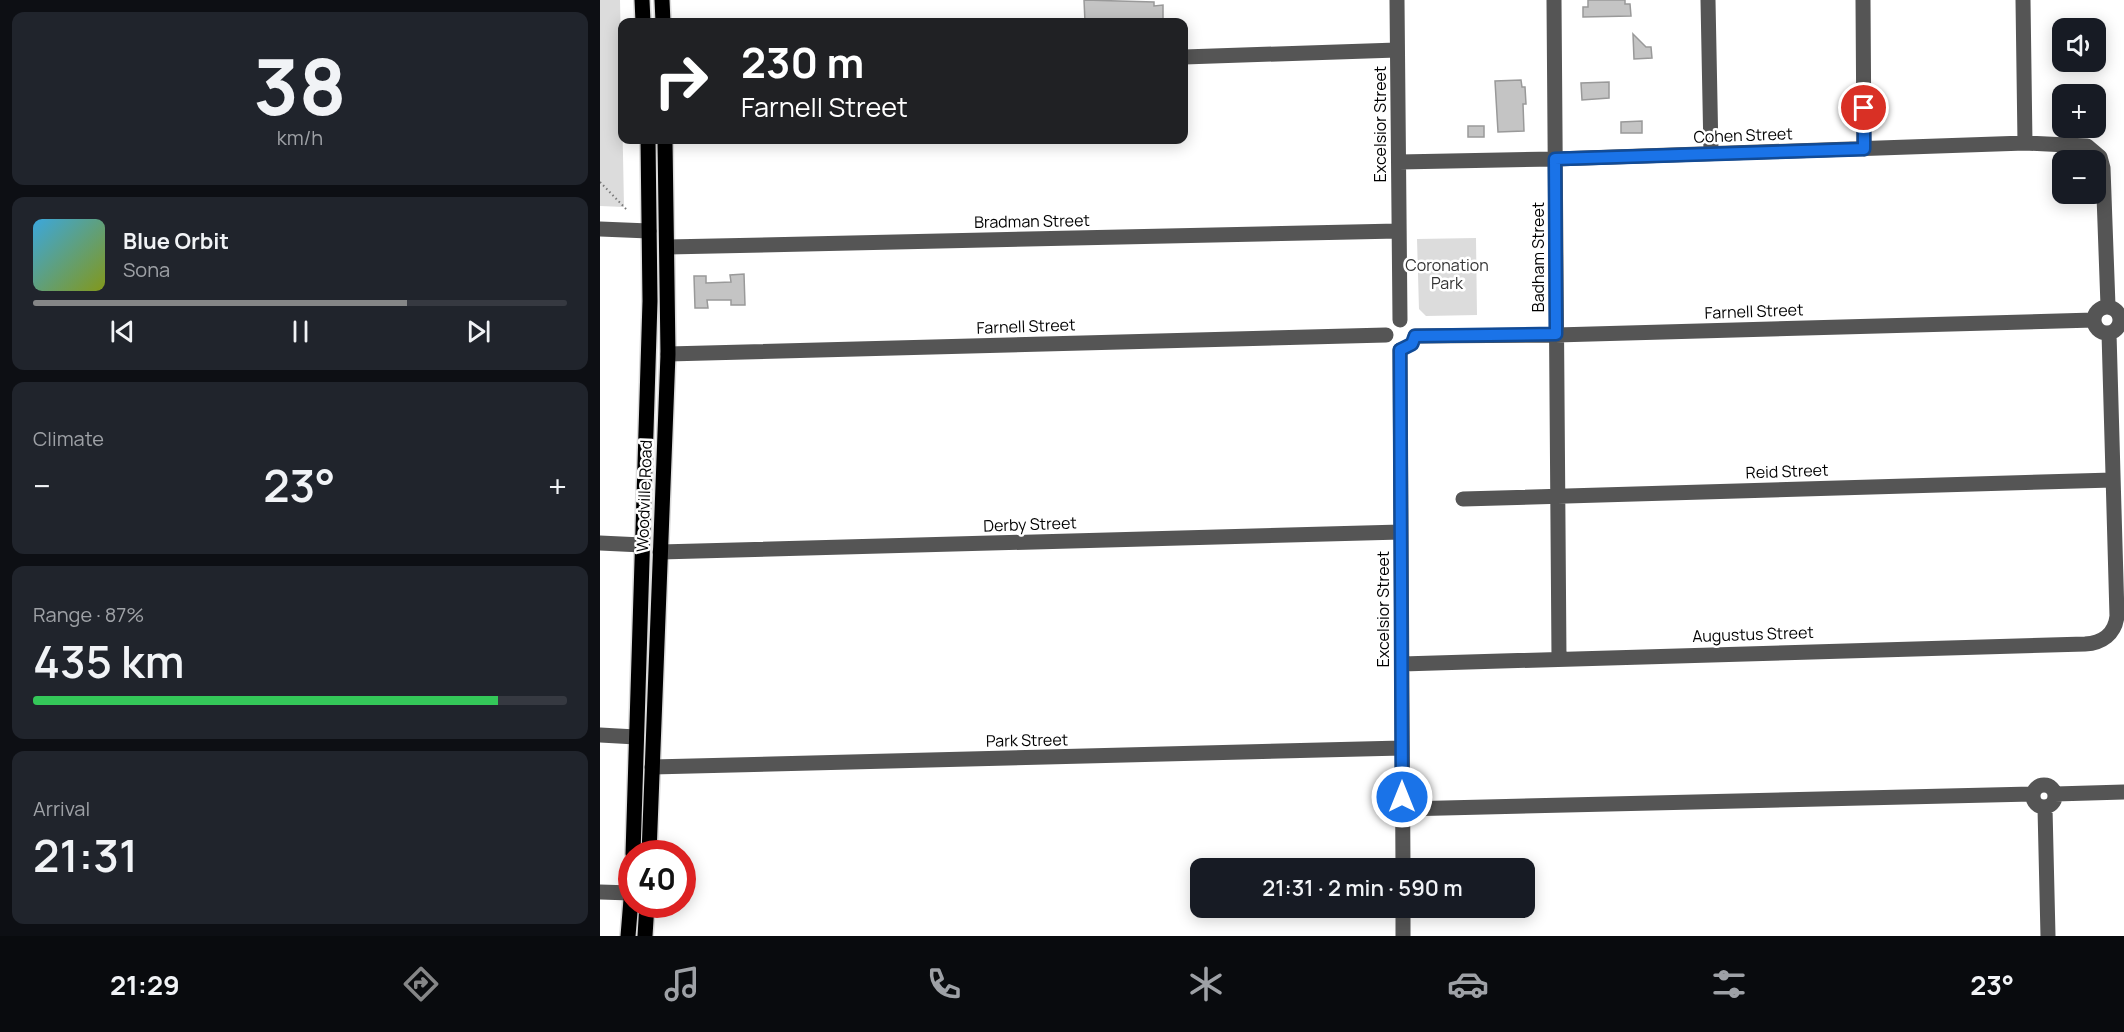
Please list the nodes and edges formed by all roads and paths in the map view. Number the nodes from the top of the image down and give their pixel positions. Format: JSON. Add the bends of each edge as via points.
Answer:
{"nodes":[{"id":1,"x":642,"y":0,"type":"edge"},
{"id":2,"x":662,"y":0,"type":"edge"},
{"id":3,"x":1397,"y":0,"type":"edge"},
{"id":4,"x":1554,"y":0,"type":"edge"},
{"id":5,"x":1708,"y":0,"type":"edge"},
{"id":6,"x":1863,"y":0,"type":"edge"},
{"id":7,"x":2023,"y":0,"type":"edge"},
{"id":8,"x":643,"y":18,"type":"edge"},
{"id":9,"x":663,"y":18,"type":"edge"},
{"id":10,"x":1397,"y":51,"type":"junction"},
{"id":11,"x":1188,"y":57,"type":"edge"},
{"id":12,"x":2025,"y":143,"type":"junction"},
{"id":13,"x":648,"y":144,"type":"edge"},
{"id":14,"x":665,"y":144,"type":"edge"},
{"id":15,"x":1864,"y":149,"type":"junction"},
{"id":16,"x":1711,"y":153,"type":"junction"},
{"id":17,"x":1555,"y":159,"type":"junction"},
{"id":18,"x":1399,"y":162,"type":"junction"},
{"id":19,"x":600,"y":182,"type":"edge"},
{"id":20,"x":628,"y":211,"type":"dead end"},
{"id":21,"x":600,"y":229,"type":"edge"},
{"id":22,"x":649,"y":231,"type":"junction"},
{"id":23,"x":1398,"y":231,"type":"junction"},
{"id":24,"x":667,"y":247,"type":"junction"},
{"id":25,"x":2108,"y":306,"type":"junction"},
{"id":26,"x":2122,"y":319,"type":"edge"},
{"id":27,"x":1400,"y":320,"type":"junction"},
{"id":28,"x":2094,"y":320,"type":"junction"},
{"id":29,"x":2109,"y":333,"type":"junction"},
{"id":30,"x":1386,"y":334,"type":"junction"},
{"id":31,"x":1556,"y":334,"type":"junction"},
{"id":32,"x":1415,"y":336,"type":"junction"},
{"id":33,"x":1400,"y":350,"type":"junction"},
{"id":34,"x":668,"y":354,"type":"junction"},
{"id":35,"x":2113,"y":480,"type":"junction"},
{"id":36,"x":1558,"y":495,"type":"junction"},
{"id":37,"x":1463,"y":499,"type":"dead end"},
{"id":38,"x":1401,"y":532,"type":"junction"},
{"id":39,"x":600,"y":543,"type":"edge"},
{"id":40,"x":642,"y":545,"type":"junction"},
{"id":41,"x":660,"y":552,"type":"junction"},
{"id":42,"x":1559,"y":658,"type":"junction"},
{"id":43,"x":1402,"y":664,"type":"junction"},
{"id":44,"x":600,"y":735,"type":"edge"},
{"id":45,"x":636,"y":737,"type":"junction"},
{"id":46,"x":1402,"y":748,"type":"junction"},
{"id":47,"x":652,"y":767,"type":"junction"},
{"id":48,"x":2124,"y":792,"type":"edge"},
{"id":49,"x":2032,"y":794,"type":"junction"},
{"id":50,"x":2055,"y":794,"type":"junction"},
{"id":51,"x":2045,"y":808,"type":"junction"},
{"id":52,"x":1403,"y":809,"type":"junction"},
{"id":53,"x":633,"y":840,"type":"edge"},
{"id":54,"x":649,"y":840,"type":"edge"},
{"id":55,"x":1403,"y":858,"type":"edge"},
{"id":56,"x":600,"y":892,"type":"edge"},
{"id":57,"x":618,"y":893,"type":"edge"},
{"id":58,"x":629,"y":918,"type":"edge"},
{"id":59,"x":646,"y":918,"type":"edge"},
{"id":60,"x":1403,"y":918,"type":"edge"},
{"id":61,"x":628,"y":936,"type":"edge"},
{"id":62,"x":645,"y":936,"type":"edge"},
{"id":63,"x":1403,"y":936,"type":"edge"},
{"id":64,"x":2048,"y":936,"type":"edge"}],
"edges":[{"from":1,"to":8,"type":"main road"},
{"from":2,"to":9,"type":"main road"},
{"from":3,"to":10,"type":"street","name":"Excelsior Street"},
{"from":4,"to":17,"type":"street","name":"Badham Street"},
{"from":5,"to":16,"type":"street"},
{"from":6,"to":15,"type":"street"},
{"from":7,"to":12,"type":"street"},
{"from":10,"to":11,"type":"street"},
{"from":10,"to":18,"type":"street","name":"Excelsior Street"},
{"from":12,"to":15,"type":"street","name":"Cohen Street"},
{"from":12,"to":25,"type":"street","name":"Cohen Street","via":[[2088,146],[2100,157]]},
{"from":13,"to":22,"type":"main road","name":"Woodville Road"},
{"from":14,"to":24,"type":"main road","name":"Woodville Road"},
{"from":15,"to":16,"type":"street","name":"Cohen Street"},
{"from":16,"to":17,"type":"street","name":"Cohen Street"},
{"from":17,"to":18,"type":"street","name":"Cohen Street"},
{"from":17,"to":31,"type":"street","name":"Badham Street"},
{"from":18,"to":23,"type":"street","name":"Excelsior Street"},
{"from":19,"to":20,"type":"path"},
{"from":21,"to":22,"type":"street"},
{"from":22,"to":40,"type":"main road","name":"Woodville Road"},
{"from":23,"to":24,"type":"street","name":"Bradman Street"},
{"from":23,"to":27,"type":"street","name":"Excelsior Street"},
{"from":24,"to":34,"type":"main road","name":"Woodville Road"},
{"from":25,"to":26,"type":"street"},
{"from":25,"to":28,"type":"street","via":[[2097,312]]},
{"from":26,"to":29,"type":"street","via":[[2119,327]]},
{"from":27,"to":30,"type":"street","via":[[1388,326]]},
{"from":27,"to":32,"type":"street","via":[[1413,326]]},
{"from":28,"to":29,"type":"street","via":[[2100,331]]},
{"from":28,"to":31,"type":"street","name":"Farnell Street"},
{"from":29,"to":35,"type":"street"},
{"from":30,"to":33,"type":"street","via":[[1391,347]]},
{"from":30,"to":34,"type":"street","name":"Farnell Street"},
{"from":31,"to":32,"type":"street","name":"Farnell Street"},
{"from":31,"to":36,"type":"street","name":"Badham Street"},
{"from":32,"to":33,"type":"street","via":[[1412,344]]},
{"from":33,"to":38,"type":"street","name":"Excelsior Street"},
{"from":34,"to":41,"type":"main road","name":"Woodville Road"},
{"from":35,"to":36,"type":"street","name":"Reid Street"},
{"from":35,"to":42,"type":"street","name":"Augustus Street","via":[[2117,616],[2105,638],[2093,643]]},
{"from":36,"to":37,"type":"street","name":"Reid Street"},
{"from":36,"to":42,"type":"street","name":"Badham Street"},
{"from":38,"to":41,"type":"street","name":"Derby Street"},
{"from":38,"to":43,"type":"street","name":"Excelsior Street"},
{"from":39,"to":40,"type":"street"},
{"from":40,"to":45,"type":"main road","name":"Woodville Road"},
{"from":41,"to":47,"type":"main road","name":"Woodville Road"},
{"from":42,"to":43,"type":"street","name":"Augustus Street"},
{"from":43,"to":46,"type":"street","name":"Excelsior Street"},
{"from":44,"to":45,"type":"street"},
{"from":45,"to":53,"type":"main road","name":"Woodville Road"},
{"from":46,"to":47,"type":"street","name":"Park Street"},
{"from":46,"to":52,"type":"street","name":"Excelsior Street"},
{"from":47,"to":54,"type":"main road","name":"Woodville Road"},
{"from":48,"to":50,"type":"street"},
{"from":49,"to":50,"type":"street","via":[[2043,785],[2051,787]]},
{"from":49,"to":51,"type":"street","via":[[2036,804]]},
{"from":49,"to":52,"type":"street"},
{"from":50,"to":51,"type":"street","via":[[2054,801]]},
{"from":51,"to":64,"type":"street"},
{"from":52,"to":55,"type":"street","name":"Excelsior Street"},
{"from":56,"to":57,"type":"street"},
{"from":58,"to":61,"type":"main road"},
{"from":59,"to":62,"type":"main road"},
{"from":60,"to":63,"type":"street"}]}
